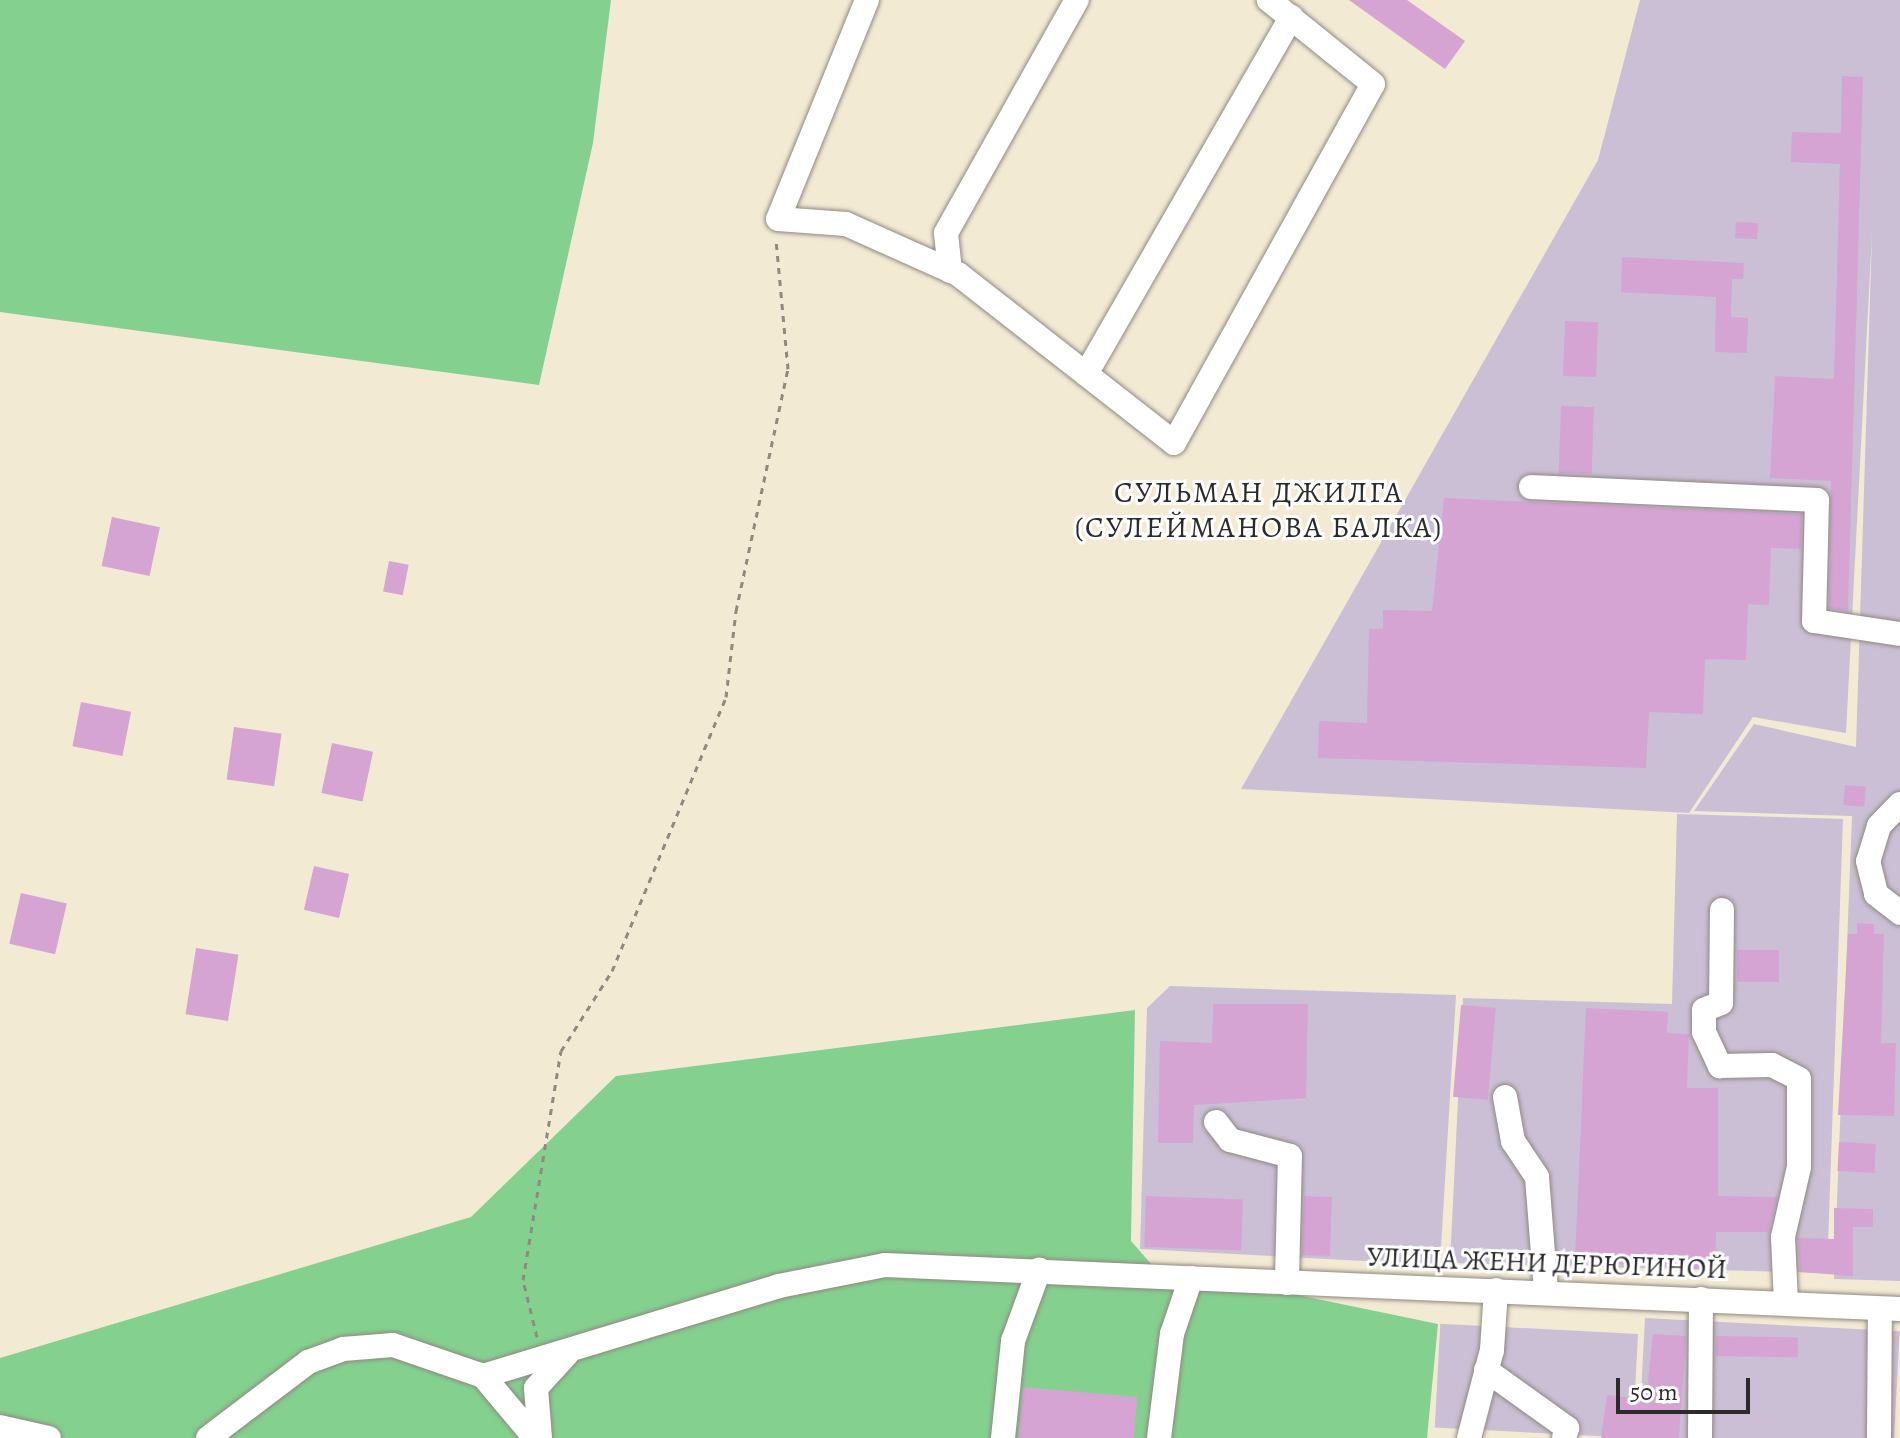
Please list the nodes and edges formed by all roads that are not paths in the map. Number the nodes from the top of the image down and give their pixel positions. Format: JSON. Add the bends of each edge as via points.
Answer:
{"nodes":[{"id":1,"x":867,"y":0,"type":"edge"},
{"id":2,"x":1077,"y":0,"type":"edge"},
{"id":3,"x":1269,"y":0,"type":"edge"},
{"id":4,"x":1291,"y":17,"type":"junction"},
{"id":5,"x":950,"y":271,"type":"junction"},
{"id":6,"x":1086,"y":374,"type":"junction"},
{"id":7,"x":1531,"y":487,"type":"dead end"},
{"id":8,"x":1900,"y":634,"type":"edge"},
{"id":9,"x":1900,"y":804,"type":"edge"},
{"id":10,"x":1722,"y":910,"type":"dead end"},
{"id":11,"x":1900,"y":913,"type":"edge"},
{"id":12,"x":1505,"y":1097,"type":"dead end"},
{"id":13,"x":1216,"y":1122,"type":"dead end"},
{"id":14,"x":1039,"y":1270,"type":"junction"},
{"id":15,"x":1191,"y":1278,"type":"junction"},
{"id":16,"x":1287,"y":1283,"type":"junction"},
{"id":17,"x":1496,"y":1290,"type":"junction"},
{"id":18,"x":1546,"y":1291,"type":"junction"},
{"id":19,"x":1701,"y":1299,"type":"junction"},
{"id":20,"x":1786,"y":1303,"type":"junction"},
{"id":21,"x":1890,"y":1309,"type":"edge"},
{"id":22,"x":572,"y":1350,"type":"junction"},
{"id":23,"x":1486,"y":1370,"type":"junction"},
{"id":24,"x":483,"y":1376,"type":"junction"},
{"id":25,"x":0,"y":1427,"type":"edge"},
{"id":26,"x":49,"y":1438,"type":"edge"},
{"id":27,"x":208,"y":1438,"type":"edge"},
{"id":28,"x":537,"y":1438,"type":"edge"},
{"id":29,"x":1003,"y":1438,"type":"edge"},
{"id":30,"x":1159,"y":1438,"type":"edge"},
{"id":31,"x":1469,"y":1438,"type":"edge"},
{"id":32,"x":1564,"y":1438,"type":"edge"},
{"id":33,"x":1700,"y":1438,"type":"edge"},
{"id":34,"x":1879,"y":1438,"type":"edge"}],
"edges":[{"from":1,"to":5,"type":"street","via":[[778,219],[846,224]]},
{"from":2,"to":5,"type":"street","via":[[946,233]]},
{"from":3,"to":4,"type":"street"},
{"from":4,"to":6,"type":"street"},
{"from":4,"to":6,"type":"street","via":[[1373,84],[1174,443]]},
{"from":5,"to":6,"type":"street"},
{"from":7,"to":8,"type":"street","via":[[1817,500],[1814,621]]},
{"from":9,"to":11,"type":"street","via":[[1879,826],[1868,861],[1876,894]]},
{"from":10,"to":20,"type":"street","via":[[1721,1003],[1704,1010],[1709,1043],[1720,1066],[1772,1065],[1799,1079],[1799,1167],[1783,1237]]},
{"from":12,"to":18,"type":"street","via":[[1513,1141],[1537,1177]]},
{"from":13,"to":16,"type":"street","via":[[1230,1140],[1290,1156]]},
{"from":14,"to":15,"type":"street","name":"УЛИЦА ЖЕНИ ДЕРЮГИНОЙ"},
{"from":14,"to":22,"type":"street","name":"УЛИЦА ЖЕНИ ДЕРЮГИНОЙ","via":[[885,1265],[779,1286]]},
{"from":14,"to":29,"type":"street","via":[[1013,1341]]},
{"from":15,"to":16,"type":"street","name":"УЛИЦА ЖЕНИ ДЕРЮГИНОЙ"},
{"from":15,"to":30,"type":"street","via":[[1172,1334]]},
{"from":16,"to":17,"type":"street","name":"УЛИЦА ЖЕНИ ДЕРЮГИНОЙ"},
{"from":17,"to":18,"type":"street","name":"УЛИЦА ЖЕНИ ДЕРЮГИНОЙ"},
{"from":17,"to":23,"type":"street"},
{"from":18,"to":19,"type":"street","name":"УЛИЦА ЖЕНИ ДЕРЮГИНОЙ"},
{"from":19,"to":20,"type":"street","name":"УЛИЦА ЖЕНИ ДЕРЮГИНОЙ"},
{"from":19,"to":33,"type":"street"},
{"from":20,"to":21,"type":"street","name":"УЛИЦА ЖЕНИ ДЕРЮГИНОЙ"},
{"from":21,"to":34,"type":"street"},
{"from":22,"to":24,"type":"street","name":"УЛИЦА ЖЕНИ ДЕРЮГИНОЙ"},
{"from":22,"to":28,"type":"street","via":[[536,1388]]},
{"from":23,"to":31,"type":"street"},
{"from":23,"to":32,"type":"street","via":[[1567,1428]]},
{"from":24,"to":27,"type":"street","via":[[393,1345],[343,1349],[308,1362]]},
{"from":24,"to":28,"type":"street"},
{"from":25,"to":26,"type":"street"}]}
